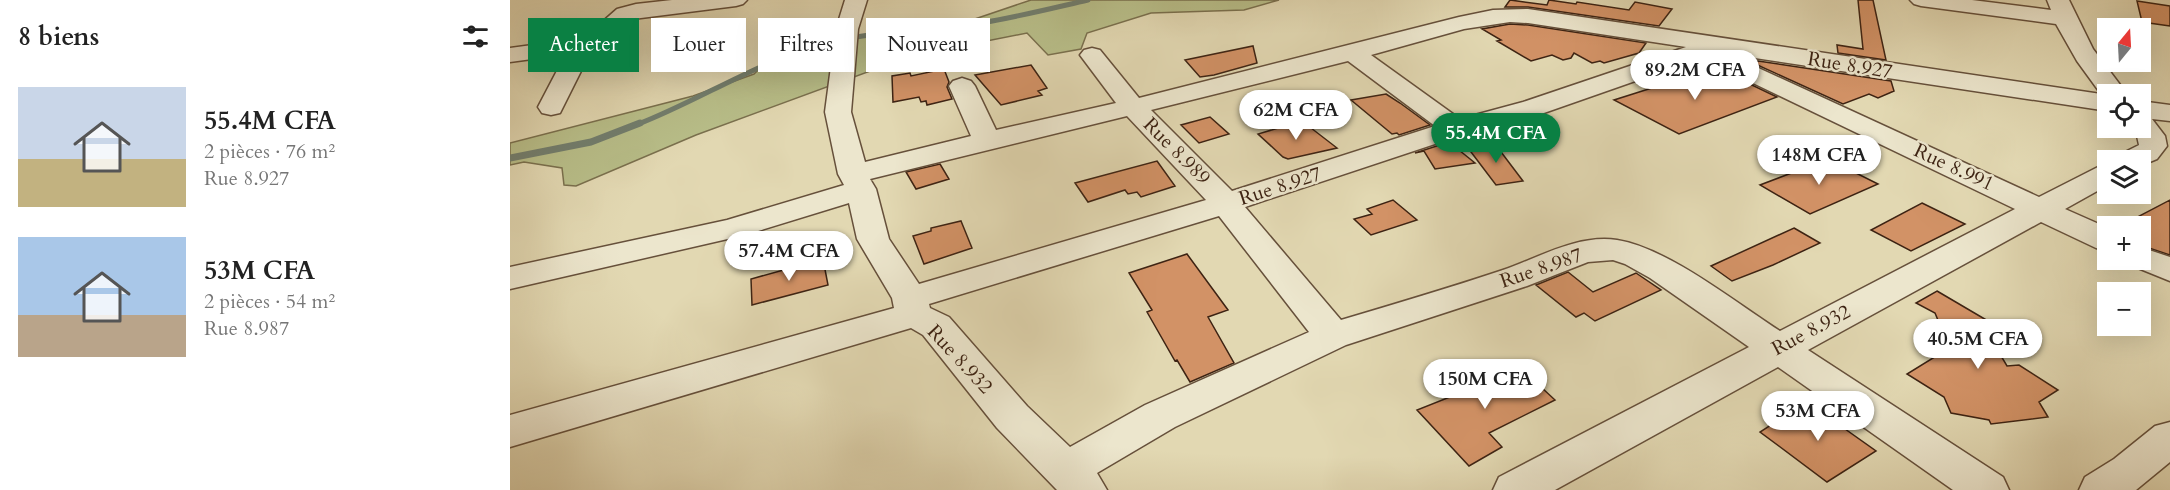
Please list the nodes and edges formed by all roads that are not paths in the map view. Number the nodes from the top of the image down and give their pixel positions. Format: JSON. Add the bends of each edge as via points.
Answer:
{"nodes":[{"id":1,"x":736,"y":0,"type":"edge"},
{"id":2,"x":856,"y":0,"type":"edge"},
{"id":3,"x":1921,"y":0,"type":"edge"},
{"id":4,"x":2061,"y":9,"type":"edge"},
{"id":5,"x":620,"y":18,"type":"edge"},
{"id":6,"x":1708,"y":48,"type":"junction"},
{"id":7,"x":528,"y":53,"type":"edge"},
{"id":8,"x":1353,"y":53,"type":"junction"},
{"id":9,"x":510,"y":55,"type":"edge"},
{"id":10,"x":1092,"y":55,"type":"dead end"},
{"id":11,"x":568,"y":72,"type":"edge"},
{"id":12,"x":2106,"y":84,"type":"edge"},
{"id":13,"x":962,"y":86,"type":"dead end"},
{"id":14,"x":2097,"y":102,"type":"edge"},
{"id":15,"x":1133,"y":106,"type":"junction"},
{"id":16,"x":551,"y":107,"type":"dead end"},
{"id":17,"x":2151,"y":110,"type":"edge"},
{"id":18,"x":2170,"y":113,"type":"edge"},
{"id":19,"x":1455,"y":128,"type":"junction"},
{"id":20,"x":2151,"y":136,"type":"edge"},
{"id":21,"x":987,"y":140,"type":"junction"},
{"id":22,"x":2147,"y":150,"type":"edge"},
{"id":23,"x":2097,"y":179,"type":"edge"},
{"id":24,"x":857,"y":182,"type":"junction"},
{"id":25,"x":1226,"y":204,"type":"junction"},
{"id":26,"x":2039,"y":208,"type":"junction"},
{"id":27,"x":2097,"y":236,"type":"edge"},
{"id":28,"x":2151,"y":262,"type":"edge"},
{"id":29,"x":2170,"y":270,"type":"edge"},
{"id":30,"x":510,"y":278,"type":"edge"},
{"id":31,"x":912,"y":307,"type":"junction"},
{"id":32,"x":1333,"y":336,"type":"junction"},
{"id":33,"x":1777,"y":348,"type":"junction"},
{"id":34,"x":510,"y":431,"type":"edge"},
{"id":35,"x":2170,"y":438,"type":"edge"},
{"id":36,"x":1075,"y":481,"type":"edge"},
{"id":37,"x":1515,"y":490,"type":"edge"},
{"id":38,"x":1987,"y":490,"type":"edge"},
{"id":39,"x":2101,"y":490,"type":"edge"}],
"edges":[{"from":1,"to":5,"type":"street","via":[[636,10]]},
{"from":2,"to":24,"type":"street","name":"Rue 8.932","via":[[847,29],[838,112]]},
{"from":3,"to":4,"type":"street"},
{"from":4,"to":12,"type":"street"},
{"from":6,"to":8,"type":"street","via":[[1509,15],[1465,22]]},
{"from":6,"to":14,"type":"street","name":"Rue 8.927"},
{"from":6,"to":19,"type":"street","name":"Rue 8.927","via":[[1532,108]]},
{"from":6,"to":26,"type":"street","name":"Rue 8.991"},
{"from":7,"to":9,"type":"street"},
{"from":8,"to":15,"type":"street"},
{"from":8,"to":19,"type":"street"},
{"from":10,"to":15,"type":"street"},
{"from":11,"to":16,"type":"street"},
{"from":13,"to":21,"type":"street"},
{"from":15,"to":21,"type":"street","name":"Rue 8.989"},
{"from":15,"to":25,"type":"street","name":"Rue 8.989"},
{"from":17,"to":18,"type":"street"},
{"from":19,"to":25,"type":"street","name":"Rue 8.927"},
{"from":20,"to":22,"type":"street","via":[[2153,146]]},
{"from":21,"to":24,"type":"street","name":"Rue 8.989"},
{"from":23,"to":26,"type":"street","name":"Rue 8.932"},
{"from":24,"to":30,"type":"street","name":"Rue 8.989","via":[[734,228]]},
{"from":24,"to":31,"type":"street","name":"Rue 8.932","via":[[873,239]]},
{"from":25,"to":31,"type":"street","name":"Rue 8.927"},
{"from":25,"to":32,"type":"street","name":"Rue 8.989"},
{"from":26,"to":27,"type":"street","name":"Rue 8.991"},
{"from":26,"to":33,"type":"street","name":"Rue 8.932"},
{"from":28,"to":29,"type":"street"},
{"from":31,"to":34,"type":"street","name":"Rue 8.927"},
{"from":31,"to":36,"type":"street","name":"Rue 8.932","via":[[936,326],[1012,417]]},
{"from":32,"to":33,"type":"street","name":"Rue 8.987","via":[[1515,278],[1582,252],[1615,250],[1662,270]]},
{"from":32,"to":36,"type":"street","name":"Rue 8.987","via":[[1160,416]]},
{"from":33,"to":37,"type":"street","name":"Rue 8.932"},
{"from":33,"to":38,"type":"street","name":"Rue 8.987"},
{"from":35,"to":39,"type":"street"}]}
